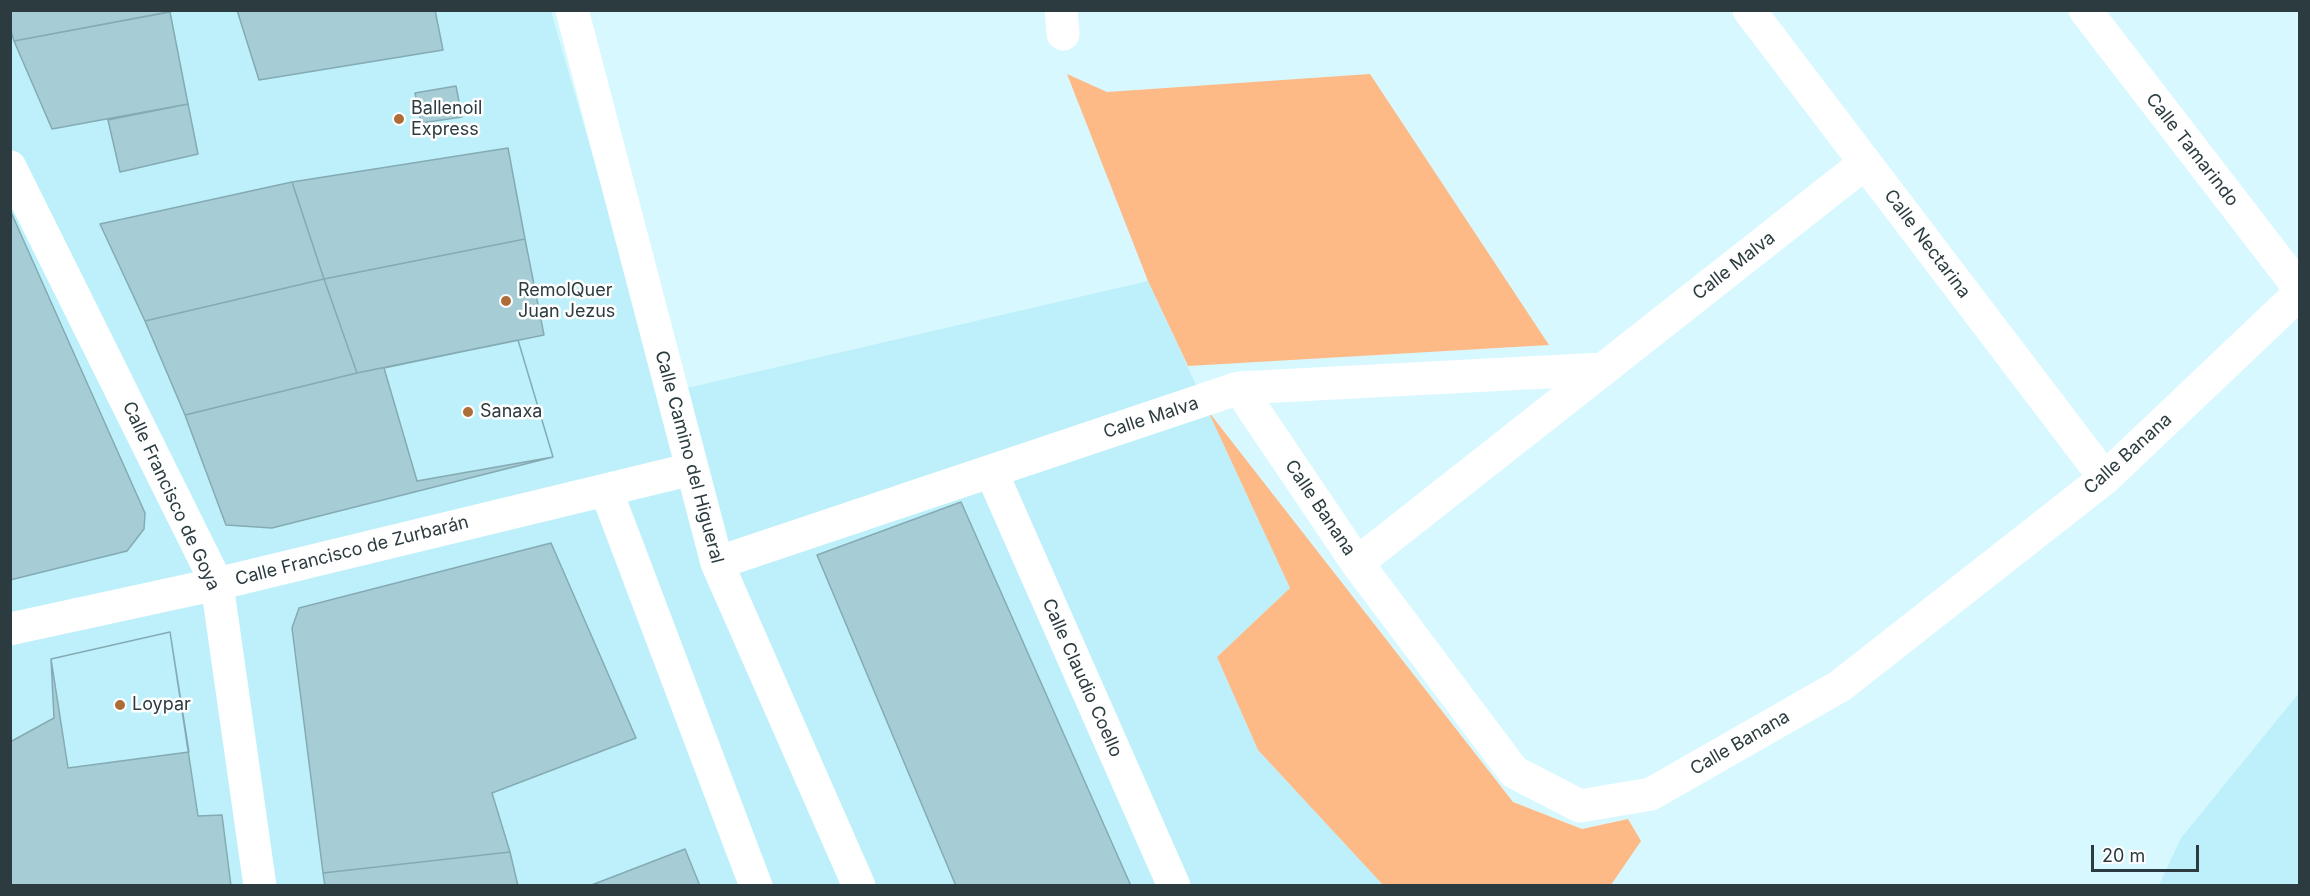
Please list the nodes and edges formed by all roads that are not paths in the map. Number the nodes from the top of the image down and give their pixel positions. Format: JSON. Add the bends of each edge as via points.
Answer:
{"nodes":[{"id":1,"x":572,"y":10,"type":"edge"},
{"id":2,"x":1749,"y":10,"type":"edge"},
{"id":3,"x":2085,"y":10,"type":"edge"},
{"id":4,"x":1865,"y":163,"type":"junction"},
{"id":5,"x":10,"y":167,"type":"edge"},
{"id":6,"x":2300,"y":289,"type":"edge"},
{"id":7,"x":2300,"y":293,"type":"edge"},
{"id":8,"x":1603,"y":369,"type":"junction"},
{"id":9,"x":1239,"y":388,"type":"junction"},
{"id":10,"x":692,"y":469,"type":"junction"},
{"id":11,"x":991,"y":471,"type":"junction"},
{"id":12,"x":2105,"y":478,"type":"junction"},
{"id":13,"x":606,"y":490,"type":"junction"},
{"id":14,"x":717,"y":563,"type":"junction"},
{"id":15,"x":1357,"y":563,"type":"junction"},
{"id":16,"x":217,"y":584,"type":"junction"},
{"id":17,"x":10,"y":629,"type":"edge"},
{"id":18,"x":260,"y":885,"type":"edge"},
{"id":19,"x":756,"y":885,"type":"edge"},
{"id":20,"x":859,"y":885,"type":"edge"},
{"id":21,"x":1173,"y":885,"type":"edge"}],
"edges":[{"from":1,"to":10,"type":"street","name":"Calle Camino del Higueral"},
{"from":2,"to":4,"type":"street","name":"Calle Nectarina"},
{"from":3,"to":6,"type":"street","name":"Calle Tamarindo"},
{"from":4,"to":8,"type":"street","name":"Calle Malva"},
{"from":4,"to":12,"type":"street","name":"Calle Nectarina"},
{"from":5,"to":16,"type":"street","name":"Calle Francisco de Goya"},
{"from":7,"to":12,"type":"street","name":"Calle Banana"},
{"from":8,"to":9,"type":"street","name":"Calle Malva"},
{"from":8,"to":15,"type":"street","name":"Calle Malva"},
{"from":9,"to":11,"type":"street","name":"Calle Malva"},
{"from":9,"to":15,"type":"street","name":"Calle Banana"},
{"from":10,"to":13,"type":"street","name":"Calle Francisco de Zurbarán"},
{"from":10,"to":14,"type":"street","name":"Calle Camino del Higueral"},
{"from":11,"to":14,"type":"street","name":"Calle Malva"},
{"from":11,"to":21,"type":"street","name":"Calle Claudio Coello"},
{"from":12,"to":15,"type":"street","name":"Calle Banana","via":[[1840,686],[1651,794],[1580,806],[1515,772]]},
{"from":13,"to":16,"type":"street","name":"Calle Francisco de Zurbarán"},
{"from":13,"to":19,"type":"street"},
{"from":14,"to":20,"type":"street","name":"Calle Camino del Higueral"},
{"from":16,"to":17,"type":"street","name":"Calle Francisco de Zurbarán"},
{"from":16,"to":18,"type":"street","name":"Calle Francisco de Goya"}]}
